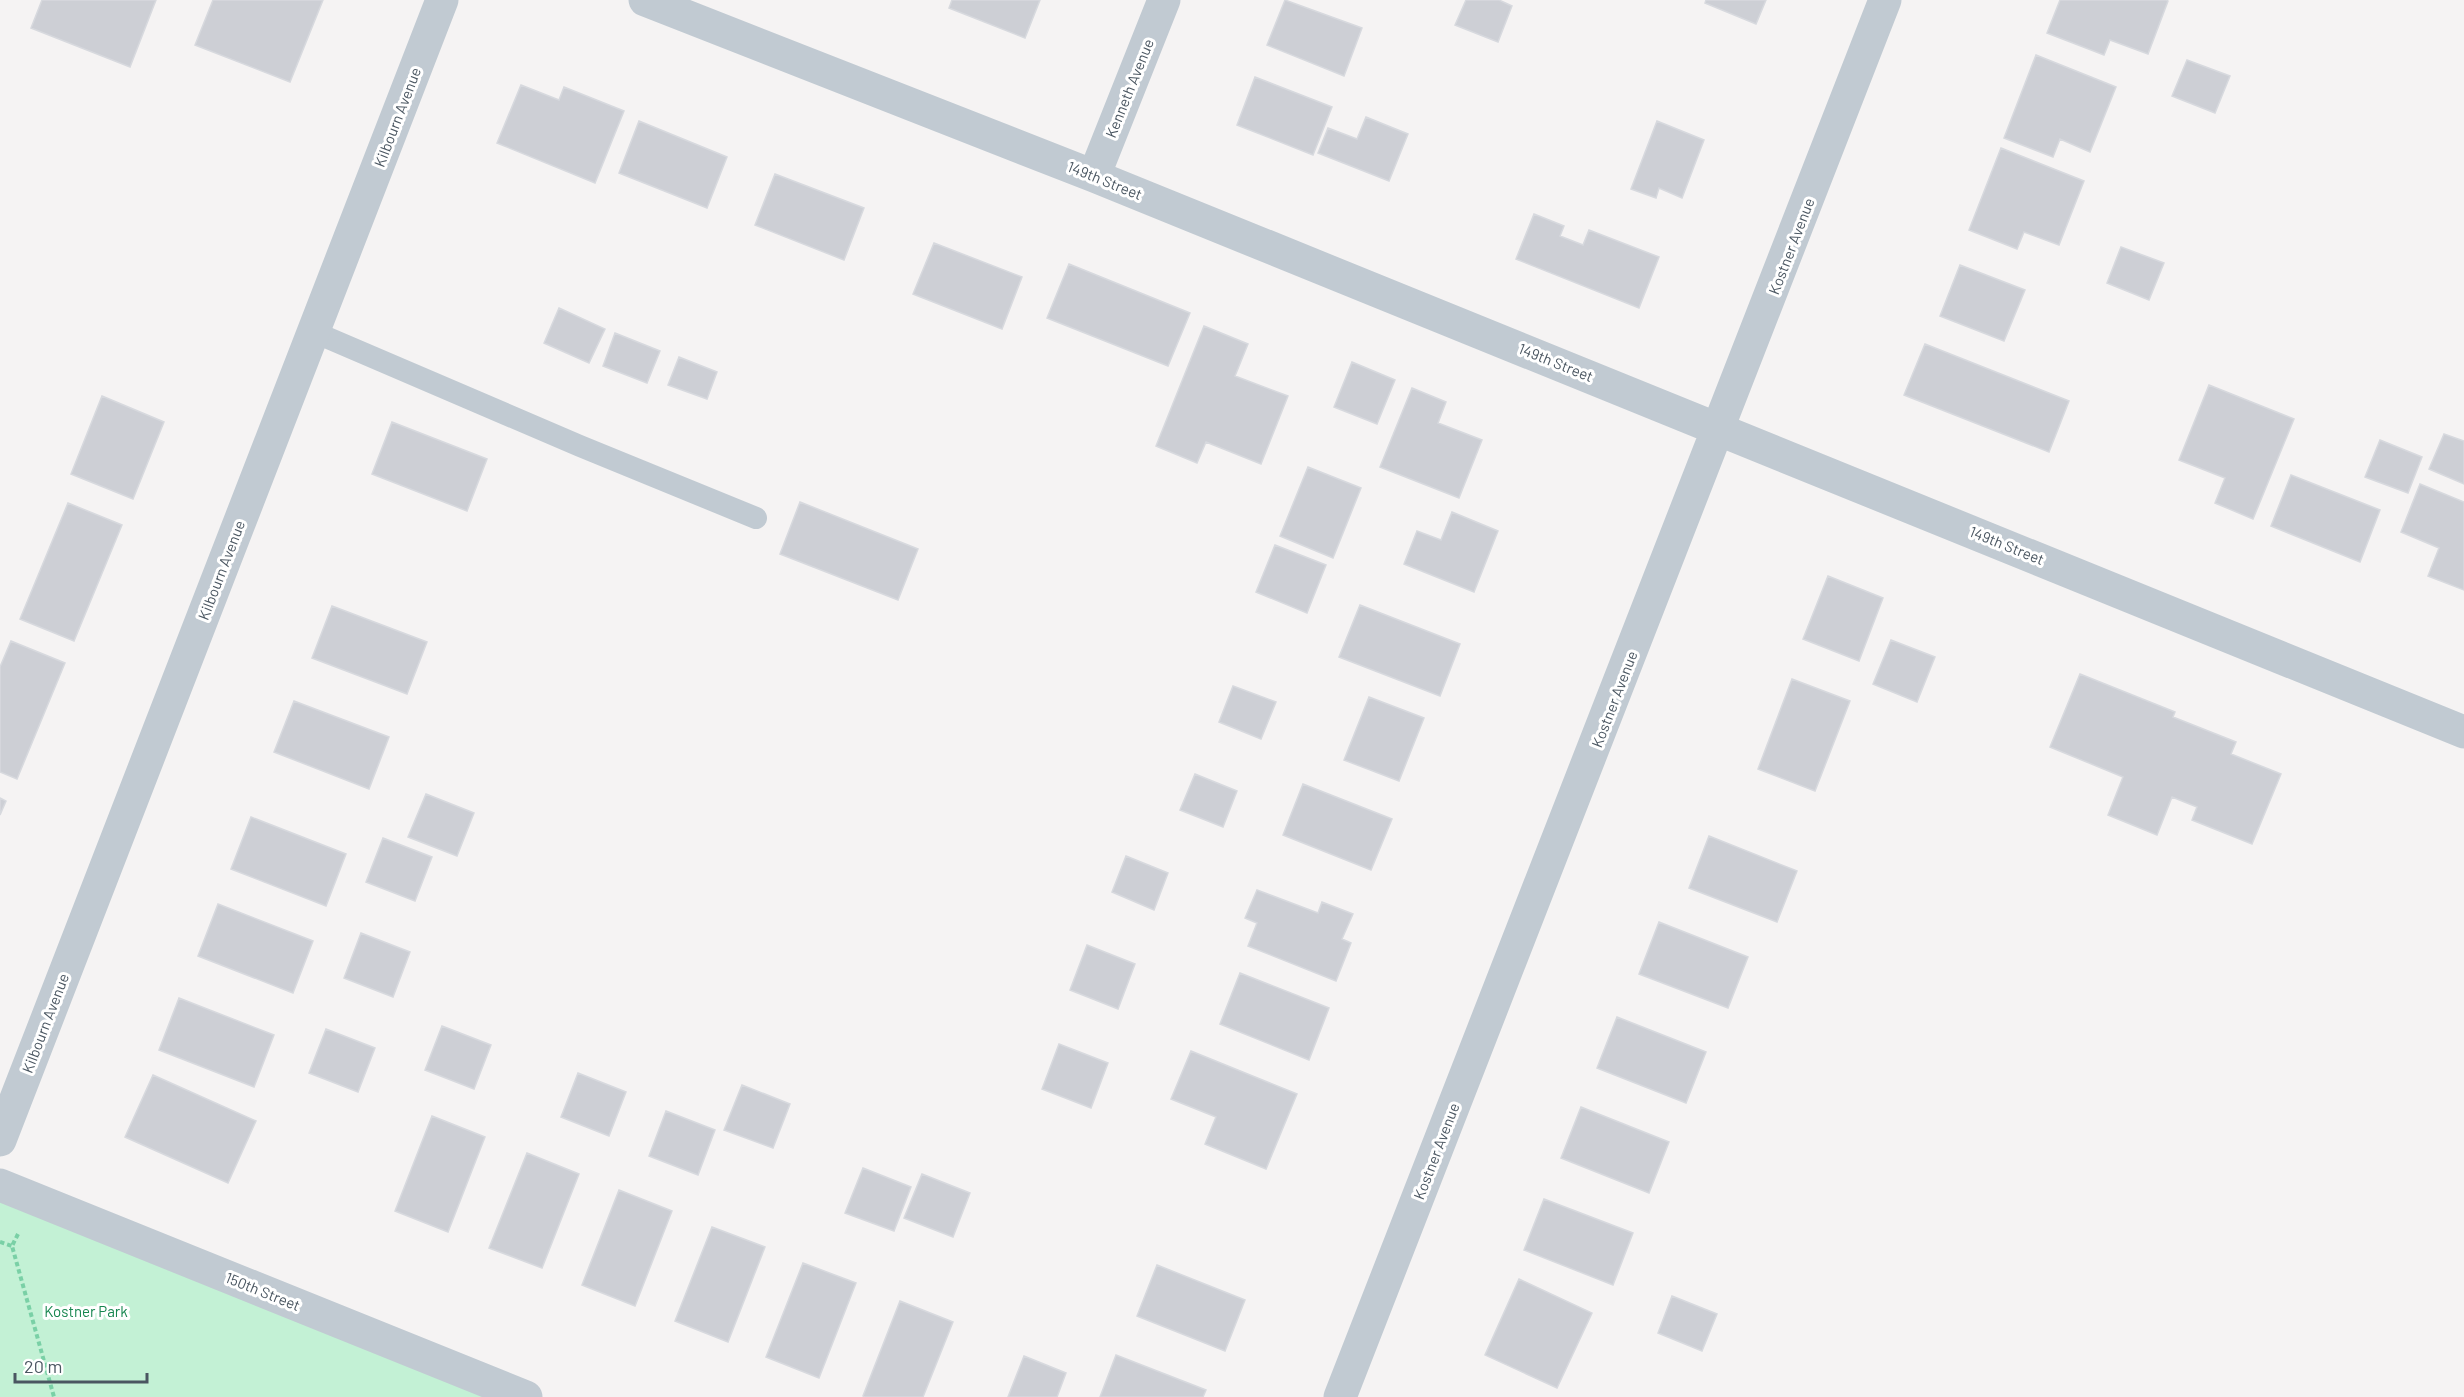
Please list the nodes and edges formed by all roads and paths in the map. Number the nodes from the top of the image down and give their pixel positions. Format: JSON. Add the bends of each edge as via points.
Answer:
{"nodes":[{"id":1,"x":442,"y":0,"type":"edge"},
{"id":2,"x":645,"y":0,"type":"edge"},
{"id":3,"x":1164,"y":0,"type":"edge"},
{"id":4,"x":1886,"y":0,"type":"edge"},
{"id":5,"x":1094,"y":176,"type":"junction"},
{"id":6,"x":314,"y":332,"type":"junction"},
{"id":7,"x":1720,"y":428,"type":"junction"},
{"id":8,"x":756,"y":518,"type":"dead end"},
{"id":9,"x":2464,"y":732,"type":"edge"},
{"id":10,"x":0,"y":1140,"type":"edge"},
{"id":11,"x":0,"y":1185,"type":"edge"},
{"id":12,"x":34,"y":1198,"type":"junction"},
{"id":13,"x":0,"y":1242,"type":"edge"},
{"id":14,"x":12,"y":1246,"type":"junction"},
{"id":15,"x":54,"y":1397,"type":"edge"},
{"id":16,"x":526,"y":1397,"type":"edge"},
{"id":17,"x":1340,"y":1397,"type":"edge"}],
"edges":[{"from":1,"to":6,"type":"street","name":"Kilbourn Avenue"},
{"from":2,"to":5,"type":"street","name":"149th Street"},
{"from":3,"to":5,"type":"street","name":"Kenneth Avenue"},
{"from":4,"to":7,"type":"street","name":"Kostner Avenue"},
{"from":5,"to":7,"type":"street","name":"149th Street"},
{"from":6,"to":8,"type":"lane"},
{"from":6,"to":10,"type":"street","name":"Kilbourn Avenue"},
{"from":7,"to":9,"type":"street","name":"149th Street"},
{"from":7,"to":17,"type":"street","name":"Kostner Avenue"},
{"from":11,"to":12,"type":"street","name":"150th Street"},
{"from":12,"to":14,"type":"path"},
{"from":12,"to":16,"type":"street","name":"150th Street"},
{"from":13,"to":14,"type":"path"},
{"from":14,"to":15,"type":"path"}]}
